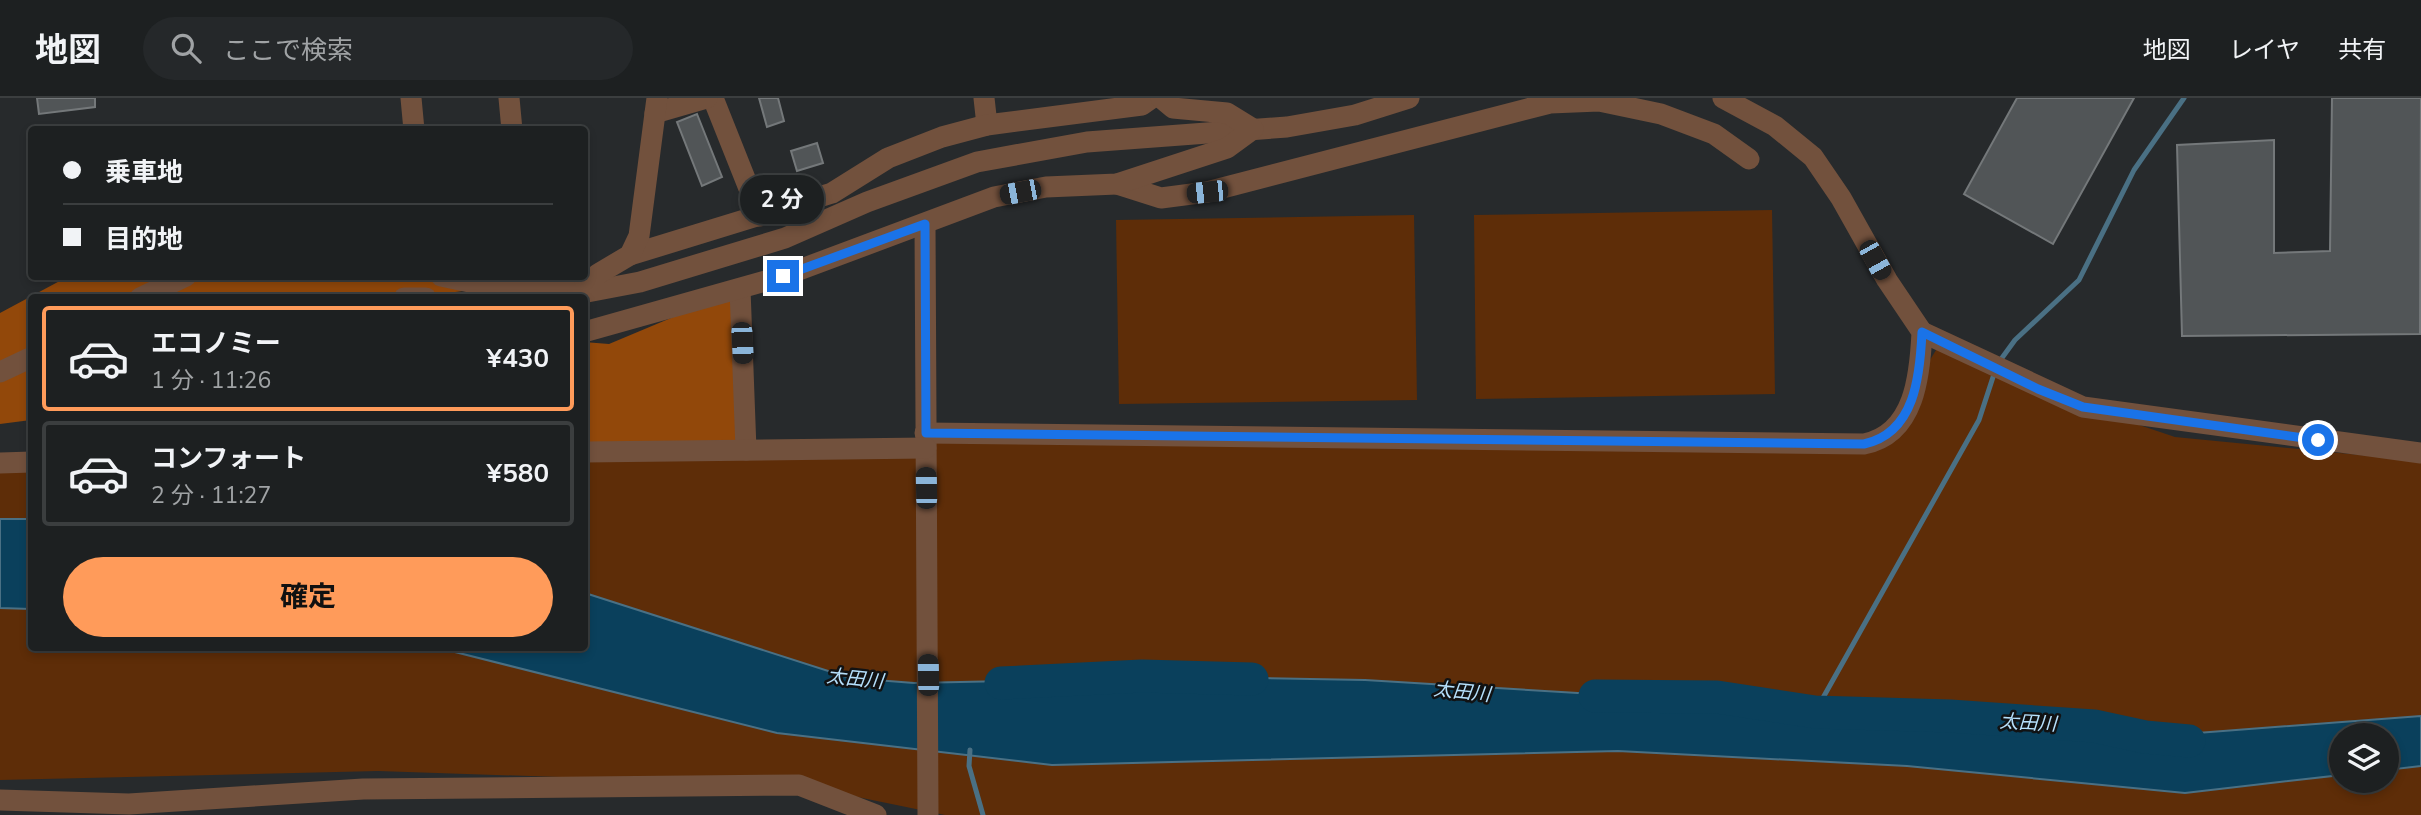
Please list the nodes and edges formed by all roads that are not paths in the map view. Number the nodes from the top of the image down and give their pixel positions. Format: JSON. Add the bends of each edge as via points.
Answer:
{"nodes":[{"id":1,"x":411,"y":98,"type":"edge"},
{"id":2,"x":509,"y":98,"type":"edge"},
{"id":3,"x":707,"y":98,"type":"edge"},
{"id":4,"x":713,"y":98,"type":"edge"},
{"id":5,"x":984,"y":98,"type":"edge"},
{"id":6,"x":1152,"y":98,"type":"edge"},
{"id":7,"x":1161,"y":98,"type":"edge"},
{"id":8,"x":1409,"y":98,"type":"edge"},
{"id":9,"x":1723,"y":98,"type":"edge"},
{"id":10,"x":656,"y":105,"type":"edge"},
{"id":11,"x":987,"y":125,"type":"junction"},
{"id":12,"x":414,"y":126,"type":"edge"},
{"id":13,"x":512,"y":126,"type":"edge"},
{"id":14,"x":1253,"y":130,"type":"junction"},
{"id":15,"x":1749,"y":159,"type":"dead end"},
{"id":16,"x":1117,"y":184,"type":"junction"},
{"id":17,"x":760,"y":216,"type":"junction"},
{"id":18,"x":925,"y":224,"type":"junction"},
{"id":19,"x":630,"y":255,"type":"junction"},
{"id":20,"x":178,"y":280,"type":"edge"},
{"id":21,"x":460,"y":280,"type":"edge"},
{"id":22,"x":740,"y":289,"type":"junction"},
{"id":23,"x":148,"y":294,"type":"edge"},
{"id":24,"x":566,"y":294,"type":"edge"},
{"id":25,"x":578,"y":294,"type":"edge"},
{"id":26,"x":582,"y":294,"type":"edge"},
{"id":27,"x":588,"y":331,"type":"edge"},
{"id":28,"x":1922,"y":332,"type":"junction"},
{"id":29,"x":28,"y":359,"type":"edge"},
{"id":30,"x":0,"y":372,"type":"edge"},
{"id":31,"x":926,"y":447,"type":"junction"},
{"id":32,"x":747,"y":450,"type":"junction"},
{"id":33,"x":588,"y":452,"type":"edge"},
{"id":34,"x":2421,"y":453,"type":"edge"},
{"id":35,"x":28,"y":462,"type":"edge"},
{"id":36,"x":0,"y":463,"type":"edge"},
{"id":37,"x":0,"y":800,"type":"edge"},
{"id":38,"x":929,"y":812,"type":"edge"},
{"id":39,"x":876,"y":815,"type":"edge"}],
"edges":[{"from":1,"to":12,"type":"street"},
{"from":2,"to":13,"type":"street"},
{"from":3,"to":10,"type":"street"},
{"from":4,"to":17,"type":"street"},
{"from":5,"to":11,"type":"street"},
{"from":6,"to":11,"type":"street","via":[[1142,105]]},
{"from":7,"to":14,"type":"street","via":[[1173,108],[1227,113]]},
{"from":8,"to":14,"type":"street","via":[[1355,115]]},
{"from":9,"to":28,"type":"street","via":[[1775,126],[1813,158]]},
{"from":10,"to":19,"type":"street","via":[[639,236]]},
{"from":11,"to":17,"type":"street","via":[[888,158],[832,193]]},
{"from":14,"to":16,"type":"street","via":[[1227,148]]},
{"from":14,"to":26,"type":"street","via":[[1087,142],[977,162],[785,237],[640,282]]},
{"from":15,"to":16,"type":"street","via":[[1714,134],[1661,114],[1599,102],[1550,103],[1207,192],[1161,198]]},
{"from":16,"to":18,"type":"street","via":[[1046,187],[994,197]]},
{"from":17,"to":19,"type":"street"},
{"from":18,"to":22,"type":"street"},
{"from":18,"to":31,"type":"street"},
{"from":19,"to":25,"type":"street","via":[[598,274]]},
{"from":20,"to":23,"type":"street"},
{"from":21,"to":24,"type":"street"},
{"from":22,"to":27,"type":"street"},
{"from":22,"to":32,"type":"street"},
{"from":28,"to":31,"type":"street","via":[[1915,397],[1897,426],[1880,441],[1864,444]]},
{"from":28,"to":34,"type":"street","via":[[2083,407]]},
{"from":29,"to":30,"type":"street"},
{"from":31,"to":32,"type":"street"},
{"from":31,"to":38,"type":"street"},
{"from":32,"to":33,"type":"street"},
{"from":35,"to":36,"type":"street"},
{"from":37,"to":39,"type":"street","via":[[128,804],[363,789],[799,785]]}]}
